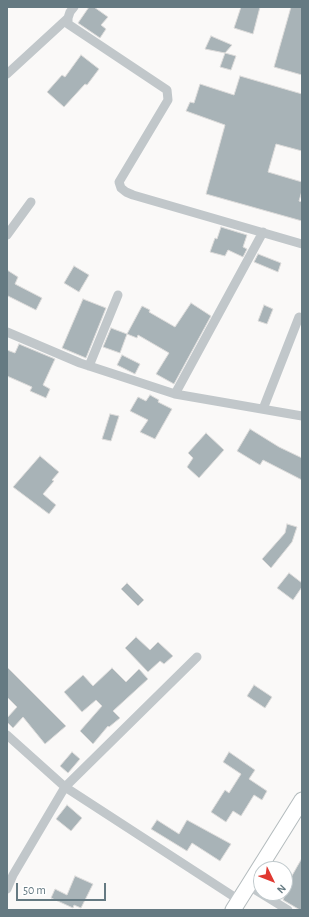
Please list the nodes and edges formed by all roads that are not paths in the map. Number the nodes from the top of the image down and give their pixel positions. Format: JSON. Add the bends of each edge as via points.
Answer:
{"nodes":[{"id":1,"x":74,"y":7,"type":"edge"},
{"id":2,"x":68,"y":18,"type":"junction"},
{"id":3,"x":7,"y":74,"type":"edge"},
{"id":4,"x":31,"y":202,"type":"dead end"},
{"id":5,"x":263,"y":232,"type":"junction"},
{"id":6,"x":7,"y":235,"type":"edge"},
{"id":7,"x":302,"y":244,"type":"edge"},
{"id":8,"x":118,"y":295,"type":"dead end"},
{"id":9,"x":299,"y":317,"type":"dead end"},
{"id":10,"x":7,"y":332,"type":"edge"},
{"id":11,"x":90,"y":366,"type":"junction"},
{"id":12,"x":175,"y":394,"type":"junction"},
{"id":13,"x":263,"y":409,"type":"junction"},
{"id":14,"x":302,"y":416,"type":"edge"},
{"id":15,"x":197,"y":657,"type":"dead end"},
{"id":16,"x":7,"y":735,"type":"edge"},
{"id":17,"x":65,"y":787,"type":"junction"},
{"id":18,"x":302,"y":800,"type":"edge"},
{"id":19,"x":249,"y":886,"type":"junction"},
{"id":20,"x":7,"y":889,"type":"edge"},
{"id":21,"x":236,"y":905,"type":"edge"},
{"id":22,"x":288,"y":910,"type":"edge"}],
"edges":[{"from":1,"to":2,"type":"street"},
{"from":2,"to":3,"type":"street"},
{"from":2,"to":5,"type":"street","via":[[68,24],[167,90],[168,100],[118,182],[121,188],[133,195]]},
{"from":4,"to":6,"type":"street"},
{"from":5,"to":7,"type":"street"},
{"from":5,"to":12,"type":"street"},
{"from":8,"to":11,"type":"street"},
{"from":9,"to":13,"type":"street"},
{"from":10,"to":11,"type":"street"},
{"from":11,"to":12,"type":"street"},
{"from":12,"to":13,"type":"street"},
{"from":13,"to":14,"type":"street"},
{"from":15,"to":17,"type":"street"},
{"from":16,"to":17,"type":"street"},
{"from":17,"to":20,"type":"street"},
{"from":17,"to":21,"type":"street"},
{"from":18,"to":19,"type":"main road"},
{"from":19,"to":21,"type":"main road"},
{"from":19,"to":22,"type":"street"}]}
